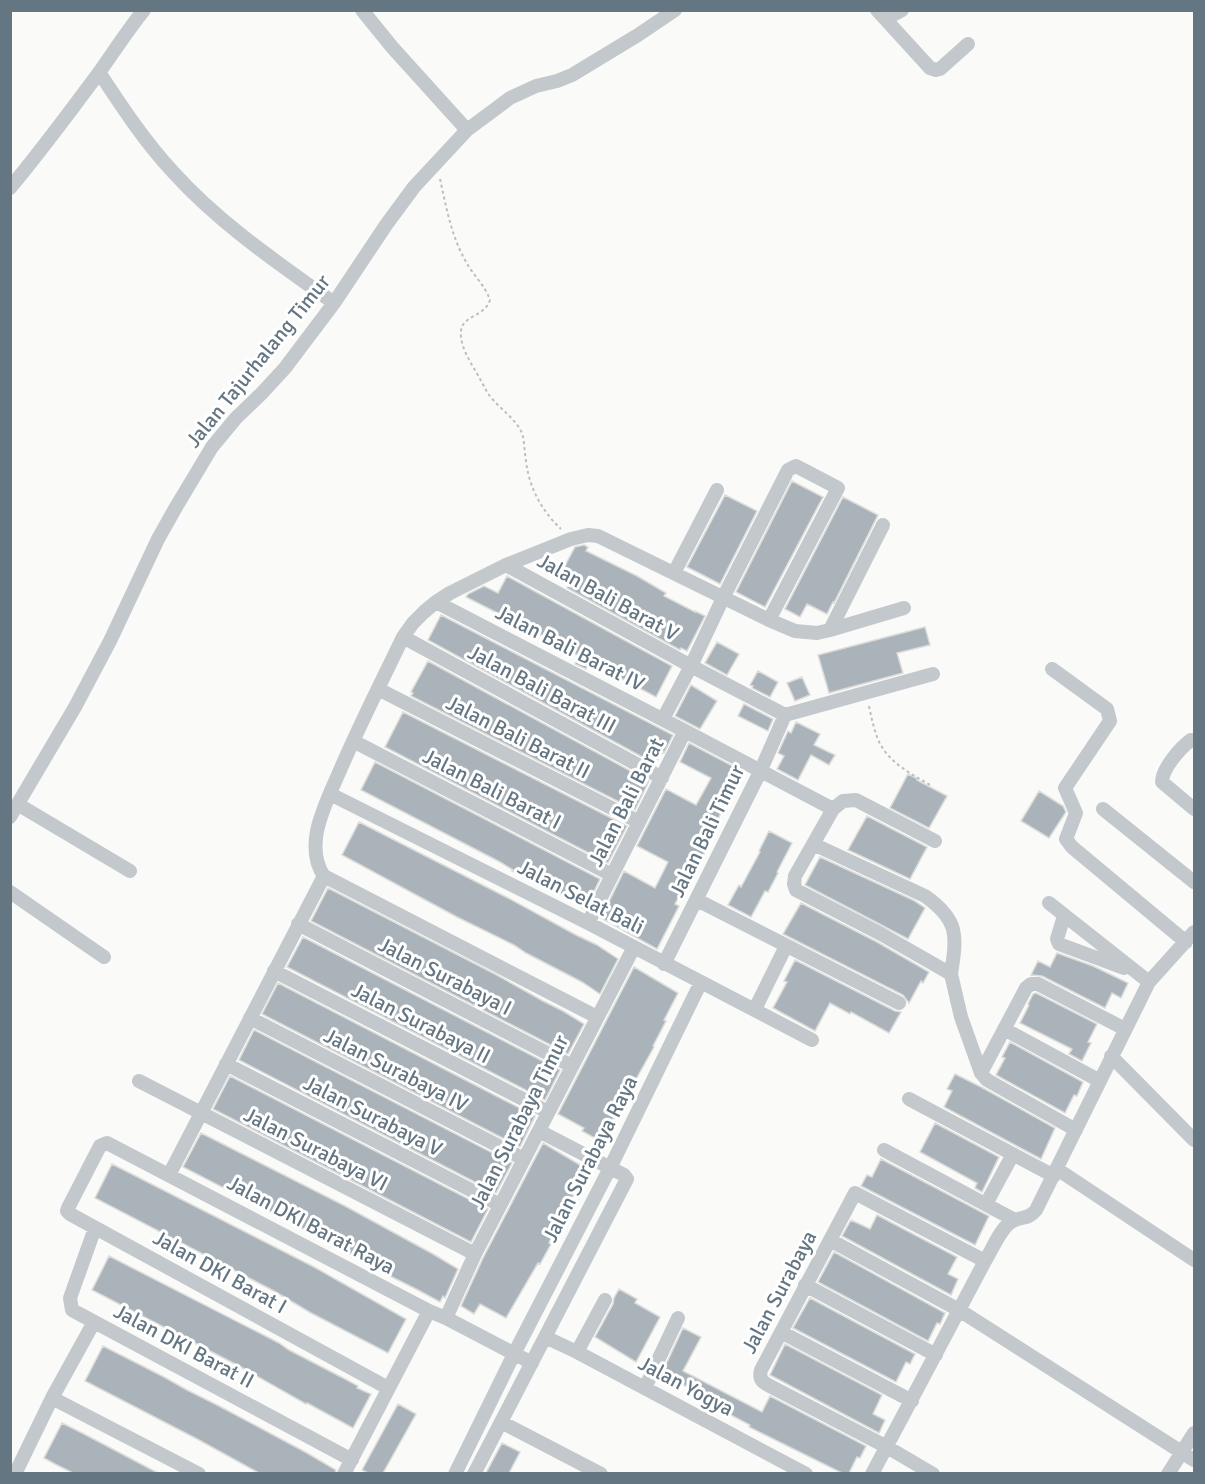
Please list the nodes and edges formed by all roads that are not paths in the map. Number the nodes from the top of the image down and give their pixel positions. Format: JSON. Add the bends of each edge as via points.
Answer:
{"nodes":[{"id":1,"x":144,"y":10,"type":"edge"},
{"id":2,"x":362,"y":10,"type":"edge"},
{"id":3,"x":675,"y":10,"type":"edge"},
{"id":4,"x":902,"y":10,"type":"edge"},
{"id":5,"x":881,"y":15,"type":"edge"},
{"id":6,"x":968,"y":44,"type":"dead end"},
{"id":7,"x":99,"y":72,"type":"junction"},
{"id":8,"x":467,"y":130,"type":"junction"},
{"id":9,"x":10,"y":188,"type":"edge"},
{"id":10,"x":334,"y":303,"type":"junction"},
{"id":11,"x":717,"y":490,"type":"dead end"},
{"id":12,"x":883,"y":525,"type":"dead end"},
{"id":13,"x":506,"y":565,"type":"junction"},
{"id":14,"x":674,"y":573,"type":"junction"},
{"id":15,"x":723,"y":598,"type":"junction"},
{"id":16,"x":436,"y":602,"type":"junction"},
{"id":17,"x":904,"y":608,"type":"dead end"},
{"id":18,"x":768,"y":620,"type":"junction"},
{"id":19,"x":830,"y":630,"type":"junction"},
{"id":20,"x":403,"y":637,"type":"junction"},
{"id":21,"x":691,"y":666,"type":"junction"},
{"id":22,"x":1052,"y":669,"type":"dead end"},
{"id":23,"x":933,"y":674,"type":"dead end"},
{"id":24,"x":378,"y":689,"type":"junction"},
{"id":25,"x":786,"y":715,"type":"junction"},
{"id":26,"x":663,"y":719,"type":"junction"},
{"id":27,"x":685,"y":730,"type":"junction"},
{"id":28,"x":353,"y":741,"type":"junction"},
{"id":29,"x":1194,"y":741,"type":"edge"},
{"id":30,"x":760,"y":772,"type":"junction"},
{"id":31,"x":662,"y":777,"type":"junction"},
{"id":32,"x":10,"y":788,"type":"edge"},
{"id":33,"x":330,"y":794,"type":"junction"},
{"id":34,"x":17,"y":806,"type":"edge"},
{"id":35,"x":1194,"y":808,"type":"edge"},
{"id":36,"x":1103,"y":809,"type":"dead end"},
{"id":37,"x":832,"y":810,"type":"junction"},
{"id":38,"x":639,"y":822,"type":"junction"},
{"id":39,"x":935,"y":841,"type":"dead end"},
{"id":40,"x":813,"y":844,"type":"junction"},
{"id":41,"x":130,"y":871,"type":"dead end"},
{"id":42,"x":612,"y":875,"type":"junction"},
{"id":43,"x":324,"y":876,"type":"junction"},
{"id":44,"x":1194,"y":882,"type":"edge"},
{"id":45,"x":10,"y":892,"type":"edge"},
{"id":46,"x":697,"y":900,"type":"junction"},
{"id":47,"x":1049,"y":903,"type":"dead end"},
{"id":48,"x":1064,"y":916,"type":"junction"},
{"id":49,"x":588,"y":923,"type":"junction"},
{"id":50,"x":298,"y":924,"type":"junction"},
{"id":51,"x":1190,"y":937,"type":"edge"},
{"id":52,"x":786,"y":946,"type":"junction"},
{"id":53,"x":634,"y":947,"type":"junction"},
{"id":54,"x":104,"y":957,"type":"dead end"},
{"id":55,"x":664,"y":964,"type":"junction"},
{"id":56,"x":274,"y":971,"type":"junction"},
{"id":57,"x":1137,"y":973,"type":"junction"},
{"id":58,"x":951,"y":974,"type":"junction"},
{"id":59,"x":701,"y":982,"type":"junction"},
{"id":60,"x":1149,"y":982,"type":"junction"},
{"id":61,"x":899,"y":1003,"type":"dead end"},
{"id":62,"x":755,"y":1009,"type":"junction"},
{"id":63,"x":597,"y":1017,"type":"junction"},
{"id":64,"x":250,"y":1018,"type":"junction"},
{"id":65,"x":1004,"y":1029,"type":"junction"},
{"id":66,"x":1125,"y":1029,"type":"junction"},
{"id":67,"x":813,"y":1040,"type":"dead end"},
{"id":68,"x":1111,"y":1056,"type":"junction"},
{"id":69,"x":226,"y":1064,"type":"junction"},
{"id":70,"x":572,"y":1066,"type":"junction"},
{"id":71,"x":981,"y":1073,"type":"junction"},
{"id":72,"x":1100,"y":1080,"type":"junction"},
{"id":73,"x":139,"y":1081,"type":"dead end"},
{"id":74,"x":909,"y":1099,"type":"dead end"},
{"id":75,"x":548,"y":1112,"type":"junction"},
{"id":76,"x":201,"y":1113,"type":"junction"},
{"id":77,"x":1076,"y":1130,"type":"junction"},
{"id":78,"x":539,"y":1131,"type":"junction"},
{"id":79,"x":1194,"y":1140,"type":"edge"},
{"id":80,"x":885,"y":1150,"type":"dead end"},
{"id":81,"x":1013,"y":1154,"type":"junction"},
{"id":82,"x":524,"y":1159,"type":"junction"},
{"id":83,"x":610,"y":1168,"type":"junction"},
{"id":84,"x":1055,"y":1172,"type":"junction"},
{"id":85,"x":85,"y":1175,"type":"joint"},
{"id":86,"x":169,"y":1175,"type":"junction"},
{"id":87,"x":986,"y":1204,"type":"junction"},
{"id":88,"x":500,"y":1205,"type":"junction"},
{"id":89,"x":1015,"y":1220,"type":"junction"},
{"id":90,"x":95,"y":1228,"type":"junction"},
{"id":91,"x":830,"y":1240,"type":"junction"},
{"id":92,"x":475,"y":1254,"type":"junction"},
{"id":93,"x":1194,"y":1260,"type":"edge"},
{"id":94,"x":985,"y":1262,"type":"junction"},
{"id":95,"x":805,"y":1285,"type":"junction"},
{"id":96,"x":605,"y":1300,"type":"dead end"},
{"id":97,"x":959,"y":1310,"type":"junction"},
{"id":98,"x":429,"y":1311,"type":"junction"},
{"id":99,"x":446,"y":1318,"type":"junction"},
{"id":100,"x":678,"y":1318,"type":"dead end"},
{"id":101,"x":94,"y":1322,"type":"junction"},
{"id":102,"x":781,"y":1332,"type":"junction"},
{"id":103,"x":545,"y":1337,"type":"junction"},
{"id":104,"x":578,"y":1352,"type":"junction"},
{"id":105,"x":514,"y":1354,"type":"junction"},
{"id":106,"x":936,"y":1355,"type":"junction"},
{"id":107,"x":531,"y":1363,"type":"junction"},
{"id":108,"x":388,"y":1388,"type":"junction"},
{"id":109,"x":645,"y":1388,"type":"junction"},
{"id":110,"x":52,"y":1398,"type":"junction"},
{"id":111,"x":912,"y":1401,"type":"junction"},
{"id":112,"x":501,"y":1422,"type":"junction"},
{"id":113,"x":1194,"y":1433,"type":"edge"},
{"id":114,"x":887,"y":1447,"type":"junction"},
{"id":115,"x":1182,"y":1451,"type":"junction"},
{"id":116,"x":352,"y":1460,"type":"junction"},
{"id":117,"x":1194,"y":1460,"type":"edge"},
{"id":118,"x":594,"y":1472,"type":"edge"},
{"id":119,"x":15,"y":1473,"type":"edge"},
{"id":120,"x":199,"y":1473,"type":"edge"},
{"id":121,"x":344,"y":1473,"type":"edge"},
{"id":122,"x":455,"y":1473,"type":"edge"},
{"id":123,"x":474,"y":1473,"type":"edge"},
{"id":124,"x":806,"y":1473,"type":"edge"},
{"id":125,"x":872,"y":1473,"type":"edge"},
{"id":126,"x":933,"y":1473,"type":"edge"},
{"id":127,"x":1168,"y":1473,"type":"edge"}],
"edges":[{"from":1,"to":7,"type":"street"},
{"from":2,"to":8,"type":"street"},
{"from":3,"to":8,"type":"street","name":"Jalan Tajurhalang Timur","via":[[572,75],[510,98]]},
{"from":4,"to":5,"type":"street"},
{"from":5,"to":6,"type":"street","via":[[933,70]]},
{"from":7,"to":9,"type":"street"},
{"from":7,"to":10,"type":"street","via":[[134,124],[188,188],[253,245]]},
{"from":8,"to":10,"type":"street","name":"Jalan Tajurhalang Timur","via":[[414,187]]},
{"from":10,"to":34,"type":"street","name":"Jalan Tajurhalang Timur","via":[[285,368],[212,447],[158,539],[75,707]]},
{"from":11,"to":14,"type":"street"},
{"from":12,"to":19,"type":"street"},
{"from":13,"to":14,"type":"street","via":[[588,535],[598,536]]},
{"from":13,"to":16,"type":"street"},
{"from":13,"to":21,"type":"street","name":"Jalan Bali Barat V"},
{"from":14,"to":15,"type":"street"},
{"from":15,"to":18,"type":"street"},
{"from":15,"to":18,"type":"street","via":[[788,470],[796,466],[838,488]]},
{"from":15,"to":21,"type":"street"},
{"from":16,"to":20,"type":"street"},
{"from":16,"to":26,"type":"street","name":"Jalan Bali Barat IV"},
{"from":17,"to":19,"type":"street"},
{"from":18,"to":19,"type":"street","via":[[795,631]]},
{"from":20,"to":24,"type":"street"},
{"from":20,"to":31,"type":"street","name":"Jalan Bali Barat III"},
{"from":21,"to":25,"type":"street","name":"Jalan Bali Barat V"},
{"from":21,"to":26,"type":"street"},
{"from":22,"to":51,"type":"street","via":[[1107,709],[1110,721],[1065,788],[1076,813],[1066,839]]},
{"from":23,"to":25,"type":"street"},
{"from":24,"to":28,"type":"street"},
{"from":24,"to":38,"type":"street","name":"Jalan Bali Barat II"},
{"from":25,"to":30,"type":"street","name":"Jalan Bali Timur"},
{"from":26,"to":27,"type":"street","name":"Jalan Bali Barat IV"},
{"from":27,"to":30,"type":"street","name":"Jalan Bali Barat IV"},
{"from":27,"to":31,"type":"street","name":"Jalan Bali Barat"},
{"from":28,"to":33,"type":"street"},
{"from":28,"to":42,"type":"street","name":"Jalan Bali Barat I"},
{"from":29,"to":35,"type":"street","via":[[1185,744],[1162,775],[1162,782]]},
{"from":30,"to":37,"type":"street","name":"Jalan Bali Barat IV"},
{"from":30,"to":46,"type":"street","name":"Jalan Bali Timur"},
{"from":31,"to":38,"type":"street","name":"Jalan Bali Barat"},
{"from":32,"to":34,"type":"street"},
{"from":33,"to":43,"type":"street","via":[[317,832],[316,861]]},
{"from":33,"to":49,"type":"street","name":"Jalan Selat Bali"},
{"from":34,"to":41,"type":"street"},
{"from":36,"to":44,"type":"street"},
{"from":37,"to":39,"type":"street","via":[[843,801],[856,800]]},
{"from":37,"to":40,"type":"street"},
{"from":38,"to":42,"type":"street","name":"Jalan Bali Barat"},
{"from":40,"to":58,"type":"street","via":[[939,906],[955,933]]},
{"from":40,"to":58,"type":"street","via":[[795,876],[796,890]]},
{"from":42,"to":49,"type":"street","name":"Jalan Bali Barat"},
{"from":43,"to":50,"type":"street"},
{"from":43,"to":63,"type":"street","name":"Jalan Surabaya I"},
{"from":45,"to":54,"type":"street"},
{"from":46,"to":52,"type":"street"},
{"from":46,"to":55,"type":"street","name":"Jalan Bali Timur"},
{"from":47,"to":48,"type":"street"},
{"from":48,"to":57,"type":"street"},
{"from":48,"to":57,"type":"street","via":[[1059,944]]},
{"from":49,"to":53,"type":"street","name":"Jalan Selat Bali"},
{"from":50,"to":56,"type":"street"},
{"from":50,"to":70,"type":"street","name":"Jalan Surabaya I"},
{"from":51,"to":60,"type":"street"},
{"from":52,"to":61,"type":"street"},
{"from":52,"to":62,"type":"street"},
{"from":53,"to":55,"type":"street","name":"Jalan Selat Bali"},
{"from":53,"to":63,"type":"street","name":"Jalan Surabaya Timur"},
{"from":55,"to":59,"type":"street","name":"Jalan Selat Bali"},
{"from":56,"to":64,"type":"street"},
{"from":56,"to":75,"type":"street","name":"Jalan Surabaya II"},
{"from":57,"to":60,"type":"street"},
{"from":58,"to":71,"type":"street"},
{"from":59,"to":62,"type":"street","name":"Jalan Selat Bali"},
{"from":59,"to":83,"type":"street","name":"Jalan Surabaya Raya"},
{"from":60,"to":66,"type":"street"},
{"from":62,"to":67,"type":"street","name":"Jalan Selat Bali"},
{"from":63,"to":70,"type":"street","name":"Jalan Surabaya Timur"},
{"from":64,"to":69,"type":"street"},
{"from":64,"to":82,"type":"street","name":"Jalan Surabaya IV"},
{"from":65,"to":66,"type":"street","via":[[1031,984],[1038,984]]},
{"from":65,"to":71,"type":"street"},
{"from":65,"to":72,"type":"street"},
{"from":66,"to":68,"type":"street"},
{"from":68,"to":72,"type":"street"},
{"from":68,"to":79,"type":"street"},
{"from":69,"to":76,"type":"street"},
{"from":69,"to":88,"type":"street","name":"Jalan Surabaya V"},
{"from":70,"to":75,"type":"street","name":"Jalan Surabaya Timur"},
{"from":71,"to":77,"type":"street"},
{"from":72,"to":77,"type":"street"},
{"from":73,"to":76,"type":"street","name":"Jalan Surabaya VI"},
{"from":74,"to":81,"type":"street"},
{"from":75,"to":78,"type":"street","name":"Jalan Surabaya Timur"},
{"from":76,"to":86,"type":"street"},
{"from":76,"to":92,"type":"street","name":"Jalan Surabaya VI"},
{"from":77,"to":84,"type":"street"},
{"from":78,"to":82,"type":"street","name":"Jalan Surabaya Timur"},
{"from":78,"to":83,"type":"street"},
{"from":80,"to":87,"type":"street"},
{"from":81,"to":84,"type":"street"},
{"from":81,"to":87,"type":"street"},
{"from":82,"to":88,"type":"street","name":"Jalan Surabaya Timur"},
{"from":83,"to":103,"type":"street","via":[[627,1179]]},
{"from":83,"to":105,"type":"street","name":"Jalan Surabaya Raya"},
{"from":84,"to":89,"type":"street","via":[[1033,1214]]},
{"from":84,"to":93,"type":"street"},
{"from":85,"to":86,"type":"street","name":"Jalan DKI Barat Raya","via":[[100,1146],[107,1143]]},
{"from":85,"to":90,"type":"street","name":"Jalan DKI Barat I","via":[[68,1211]]},
{"from":86,"to":98,"type":"street","name":"Jalan DKI Barat Raya"},
{"from":87,"to":89,"type":"street"},
{"from":88,"to":92,"type":"street","name":"Jalan Surabaya Timur"},
{"from":89,"to":94,"type":"street","via":[[1004,1228]]},
{"from":90,"to":101,"type":"street","name":"Jalan DKI Barat II","via":[[70,1298],[72,1310]]},
{"from":90,"to":108,"type":"street","name":"Jalan DKI Barat I"},
{"from":91,"to":94,"type":"street","name":"Jalan Surabaya","via":[[855,1193]]},
{"from":91,"to":95,"type":"street","name":"Jalan Surabaya"},
{"from":91,"to":97,"type":"street"},
{"from":92,"to":99,"type":"street","name":"Jalan Surabaya Timur"},
{"from":94,"to":97,"type":"street"},
{"from":95,"to":102,"type":"street","name":"Jalan Surabaya"},
{"from":95,"to":106,"type":"street"},
{"from":96,"to":104,"type":"street"},
{"from":97,"to":106,"type":"street"},
{"from":97,"to":115,"type":"street"},
{"from":98,"to":99,"type":"street","name":"Jalan DKI Barat Raya"},
{"from":98,"to":108,"type":"street"},
{"from":99,"to":105,"type":"street","name":"Jalan DKI Barat Raya"},
{"from":100,"to":109,"type":"street"},
{"from":101,"to":110,"type":"street"},
{"from":101,"to":116,"type":"street","name":"Jalan DKI Barat II"},
{"from":102,"to":111,"type":"street"},
{"from":102,"to":114,"type":"street","name":"Jalan Surabaya","via":[[760,1370],[762,1381]]},
{"from":103,"to":104,"type":"street","name":"Jalan Yogya"},
{"from":103,"to":107,"type":"street"},
{"from":104,"to":109,"type":"street","name":"Jalan Yogya"},
{"from":105,"to":107,"type":"street","name":"Jalan DKI Barat Raya"},
{"from":105,"to":122,"type":"street","name":"Jalan Surabaya Raya"},
{"from":106,"to":111,"type":"street"},
{"from":107,"to":112,"type":"street"},
{"from":108,"to":116,"type":"street"},
{"from":109,"to":124,"type":"street","name":"Jalan Yogya"},
{"from":110,"to":119,"type":"street"},
{"from":110,"to":120,"type":"street"},
{"from":111,"to":114,"type":"street"},
{"from":112,"to":118,"type":"street"},
{"from":112,"to":123,"type":"street"},
{"from":113,"to":115,"type":"street"},
{"from":114,"to":125,"type":"street"},
{"from":114,"to":126,"type":"street"},
{"from":115,"to":117,"type":"street"},
{"from":115,"to":127,"type":"street"},
{"from":116,"to":121,"type":"street"}]}
